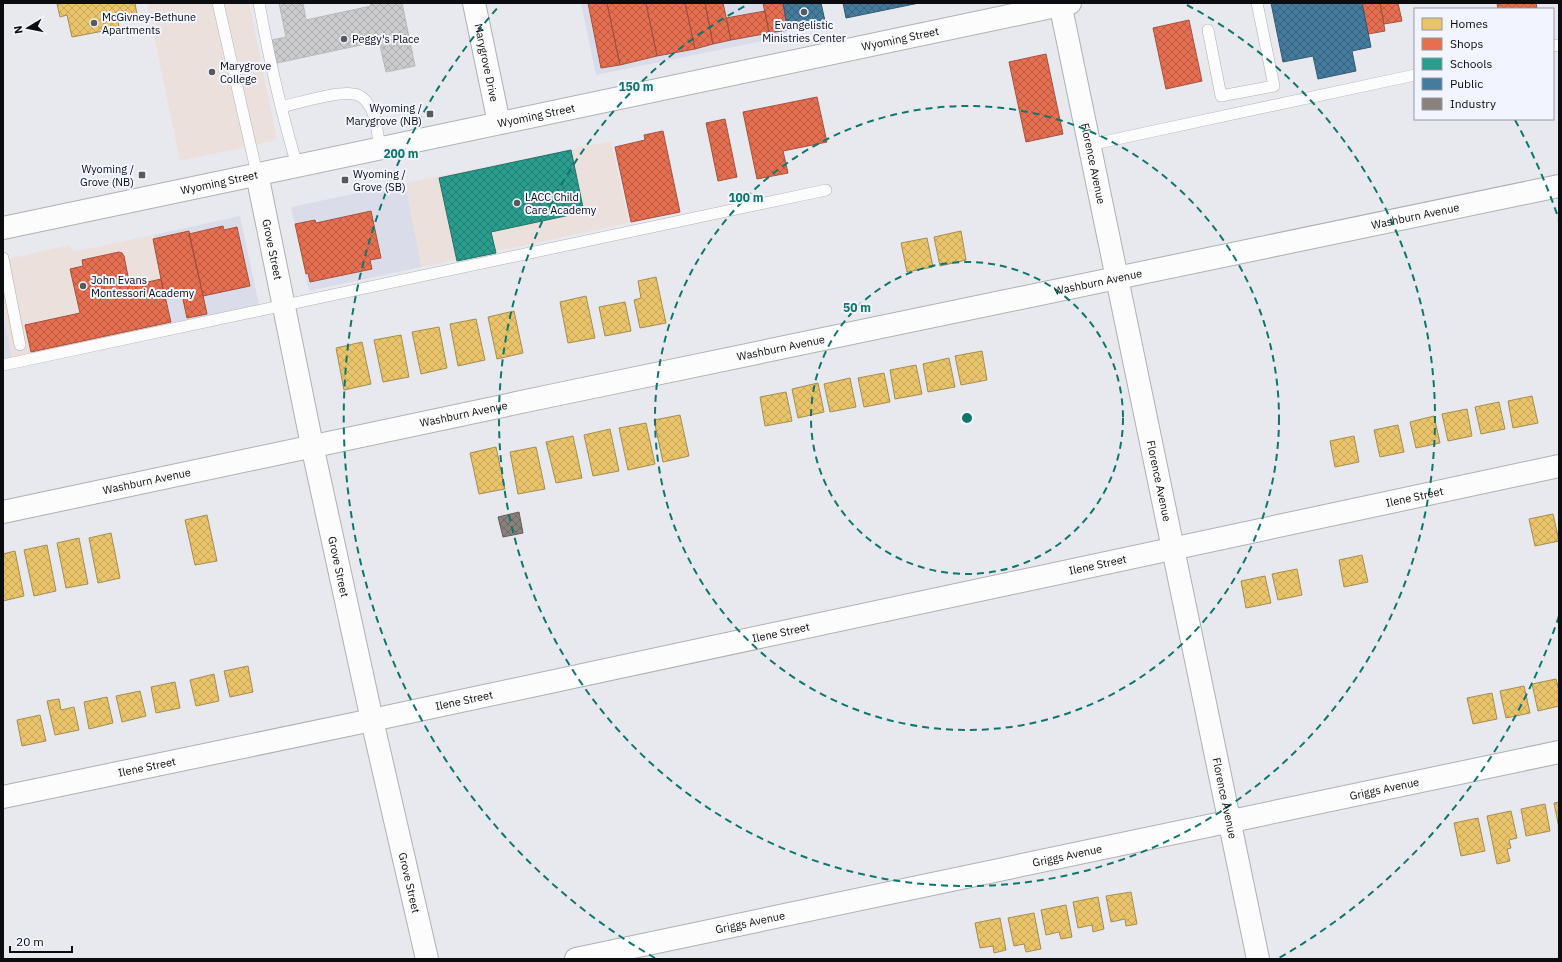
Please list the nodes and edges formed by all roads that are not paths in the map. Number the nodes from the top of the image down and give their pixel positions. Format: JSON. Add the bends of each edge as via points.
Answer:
{"nodes":[{"id":1,"x":218,"y":3,"type":"edge"},
{"id":2,"x":259,"y":3,"type":"edge"},
{"id":3,"x":474,"y":3,"type":"edge"},
{"id":4,"x":1257,"y":3,"type":"edge"},
{"id":5,"x":1063,"y":4,"type":"edge"},
{"id":6,"x":1208,"y":30,"type":"dead end"},
{"id":7,"x":1414,"y":76,"type":"edge"},
{"id":8,"x":281,"y":107,"type":"junction"},
{"id":9,"x":499,"y":123,"type":"junction"},
{"id":10,"x":1090,"y":144,"type":"junction"},
{"id":11,"x":380,"y":148,"type":"junction"},
{"id":12,"x":298,"y":165,"type":"junction"},
{"id":13,"x":257,"y":174,"type":"junction"},
{"id":14,"x":1559,"y":186,"type":"edge"},
{"id":15,"x":826,"y":190,"type":"dead end"},
{"id":16,"x":3,"y":228,"type":"edge"},
{"id":17,"x":3,"y":258,"type":"edge"},
{"id":18,"x":1118,"y":279,"type":"junction"},
{"id":19,"x":284,"y":306,"type":"junction"},
{"id":20,"x":20,"y":345,"type":"dead end"},
{"id":21,"x":3,"y":365,"type":"edge"},
{"id":22,"x":312,"y":445,"type":"junction"},
{"id":23,"x":1559,"y":466,"type":"edge"},
{"id":24,"x":3,"y":512,"type":"edge"},
{"id":25,"x":1172,"y":548,"type":"junction"},
{"id":26,"x":372,"y":720,"type":"junction"},
{"id":27,"x":1559,"y":752,"type":"edge"},
{"id":28,"x":3,"y":797,"type":"edge"},
{"id":29,"x":1230,"y":821,"type":"junction"},
{"id":30,"x":427,"y":959,"type":"edge"},
{"id":31,"x":576,"y":959,"type":"edge"},
{"id":32,"x":1258,"y":959,"type":"edge"}],
"edges":[{"from":1,"to":13,"type":"lane"},
{"from":2,"to":8,"type":"lane"},
{"from":3,"to":9,"type":"street","name":"Marygrove Drive"},
{"from":4,"to":6,"type":"lane","via":[[1274,86],[1221,96]]},
{"from":5,"to":9,"type":"street","name":"Wyoming Street"},
{"from":5,"to":10,"type":"street","name":"Florence Avenue"},
{"from":7,"to":10,"type":"lane"},
{"from":8,"to":11,"type":"lane","via":[[327,97],[354,94],[362,97],[373,114]]},
{"from":8,"to":12,"type":"lane"},
{"from":9,"to":11,"type":"street","name":"Wyoming Street"},
{"from":10,"to":18,"type":"street","name":"Florence Avenue"},
{"from":11,"to":12,"type":"street","name":"Wyoming Street"},
{"from":12,"to":13,"type":"street","name":"Wyoming Street"},
{"from":13,"to":16,"type":"street","name":"Wyoming Street"},
{"from":13,"to":19,"type":"street","name":"Grove Street"},
{"from":14,"to":18,"type":"street","name":"Washburn Avenue"},
{"from":15,"to":19,"type":"lane"},
{"from":17,"to":20,"type":"lane"},
{"from":18,"to":22,"type":"street","name":"Washburn Avenue"},
{"from":18,"to":25,"type":"street","name":"Florence Avenue"},
{"from":19,"to":21,"type":"lane"},
{"from":19,"to":22,"type":"street","name":"Grove Street"},
{"from":22,"to":24,"type":"street","name":"Washburn Avenue"},
{"from":22,"to":26,"type":"street","name":"Grove Street"},
{"from":23,"to":25,"type":"street","name":"Ilene Street"},
{"from":25,"to":26,"type":"street","name":"Ilene Street"},
{"from":25,"to":29,"type":"street","name":"Florence Avenue"},
{"from":26,"to":28,"type":"street","name":"Ilene Street"},
{"from":26,"to":30,"type":"street","name":"Grove Street"},
{"from":27,"to":29,"type":"street","name":"Griggs Avenue"},
{"from":29,"to":31,"type":"street","name":"Griggs Avenue"},
{"from":29,"to":32,"type":"street","name":"Florence Avenue"}]}
